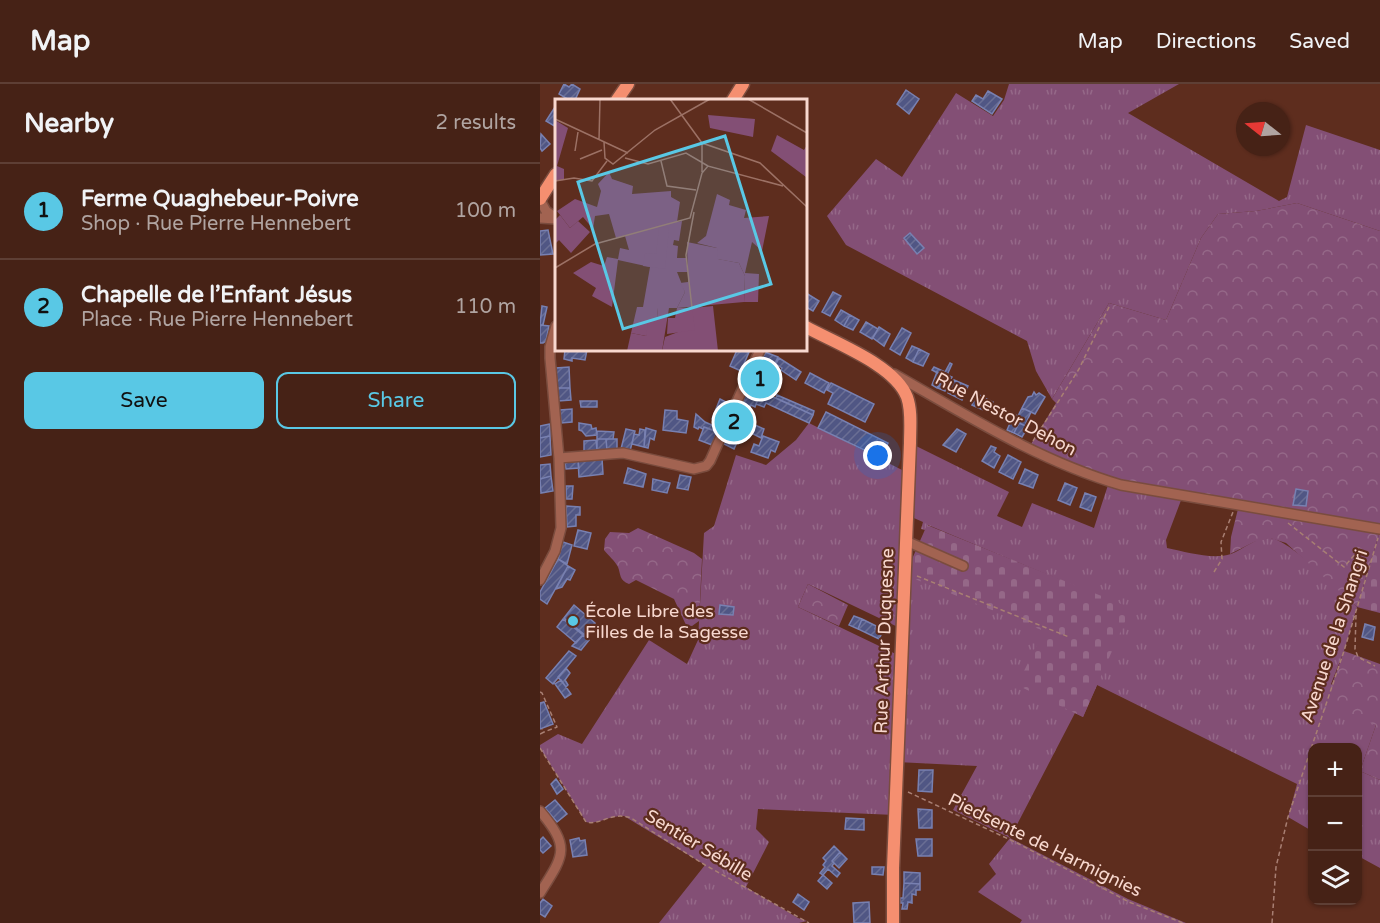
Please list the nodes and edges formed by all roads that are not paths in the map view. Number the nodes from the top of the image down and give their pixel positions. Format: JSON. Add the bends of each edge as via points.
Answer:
{"nodes":[{"id":1,"x":628,"y":84,"type":"edge"},
{"id":2,"x":744,"y":84,"type":"edge"},
{"id":3,"x":618,"y":99,"type":"edge"},
{"id":4,"x":734,"y":99,"type":"edge"},
{"id":5,"x":555,"y":172,"type":"edge"},
{"id":6,"x":555,"y":173,"type":"edge"},
{"id":7,"x":540,"y":181,"type":"edge"},
{"id":8,"x":540,"y":201,"type":"edge"},
{"id":9,"x":540,"y":218,"type":"edge"},
{"id":10,"x":555,"y":218,"type":"edge"},
{"id":11,"x":555,"y":219,"type":"edge"},
{"id":12,"x":807,"y":328,"type":"edge"},
{"id":13,"x":555,"y":330,"type":"edge"},
{"id":14,"x":540,"y":345,"type":"edge"},
{"id":15,"x":550,"y":347,"type":"junction"},
{"id":16,"x":760,"y":351,"type":"edge"},
{"id":17,"x":884,"y":369,"type":"junction"},
{"id":18,"x":559,"y":458,"type":"junction"},
{"id":19,"x":1380,"y":530,"type":"edge"},
{"id":20,"x":906,"y":541,"type":"junction"},
{"id":21,"x":963,"y":566,"type":"dead end"},
{"id":22,"x":540,"y":580,"type":"edge"},
{"id":23,"x":540,"y":811,"type":"edge"},
{"id":24,"x":540,"y":893,"type":"edge"},
{"id":25,"x":893,"y":923,"type":"edge"}],
"edges":[{"from":1,"to":3,"type":"main road"},
{"from":2,"to":4,"type":"main road"},
{"from":5,"to":7,"type":"main road"},
{"from":6,"to":8,"type":"main road"},
{"from":8,"to":10,"type":"street"},
{"from":9,"to":11,"type":"street"},
{"from":12,"to":17,"type":"main road","name":"Rue Nestor Dehon"},
{"from":13,"to":15,"type":"street"},
{"from":14,"to":15,"type":"street"},
{"from":15,"to":18,"type":"street"},
{"from":16,"to":18,"type":"street","via":[[706,466],[694,469],[623,453]]},
{"from":17,"to":19,"type":"street","name":"Rue Nestor Dehon","via":[[1072,470],[1121,485]]},
{"from":17,"to":20,"type":"main road","name":"Rue Arthur Duquesne","via":[[902,386],[910,406]]},
{"from":18,"to":22,"type":"street","via":[[561,528],[555,551]]},
{"from":20,"to":21,"type":"street"},
{"from":20,"to":25,"type":"main road","name":"Rue Arthur Duquesne"},
{"from":23,"to":24,"type":"street","via":[[557,832],[562,853]]}]}
